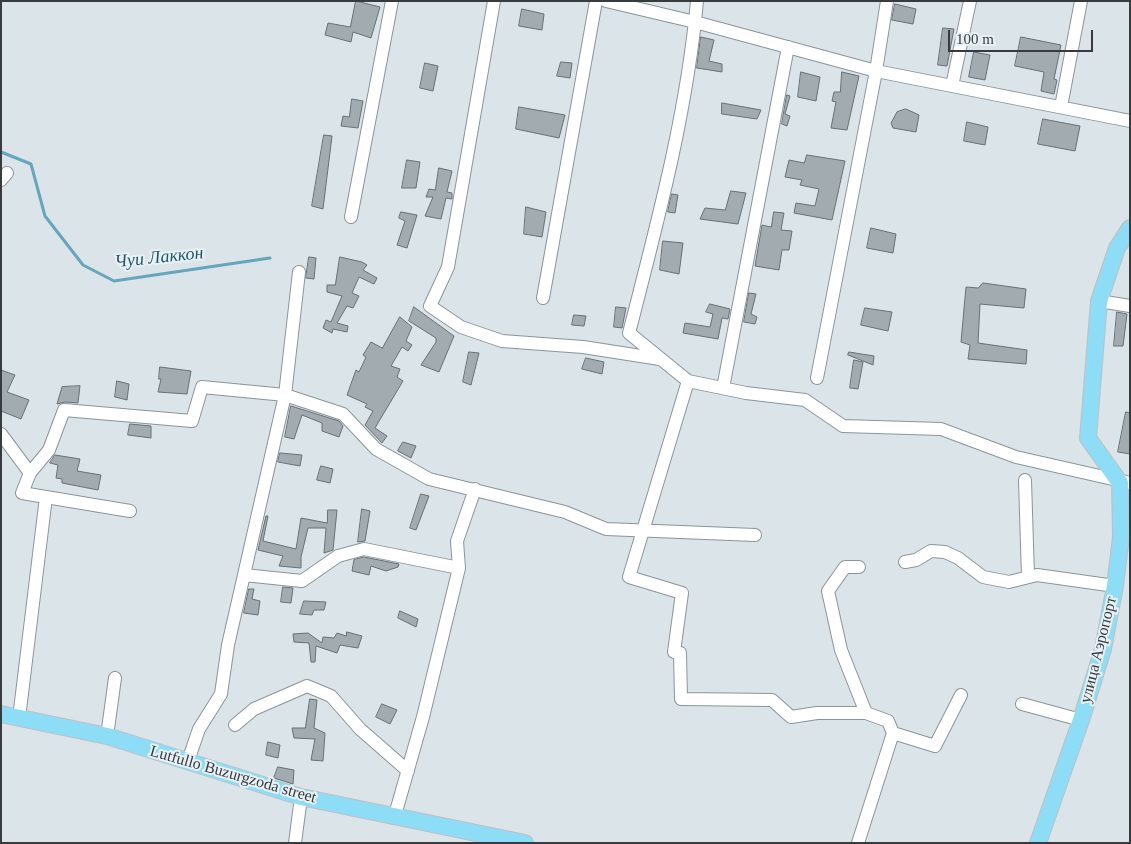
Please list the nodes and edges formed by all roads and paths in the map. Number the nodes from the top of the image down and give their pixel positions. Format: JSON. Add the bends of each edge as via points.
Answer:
{"nodes":[{"id":1,"x":392,"y":1,"type":"edge"},
{"id":2,"x":494,"y":1,"type":"edge"},
{"id":3,"x":596,"y":1,"type":"edge"},
{"id":4,"x":606,"y":1,"type":"edge"},
{"id":5,"x":697,"y":1,"type":"edge"},
{"id":6,"x":887,"y":1,"type":"edge"},
{"id":7,"x":970,"y":1,"type":"edge"},
{"id":8,"x":1081,"y":1,"type":"edge"},
{"id":9,"x":695,"y":22,"type":"junction"},
{"id":10,"x":788,"y":47,"type":"junction"},
{"id":11,"x":876,"y":71,"type":"junction"},
{"id":12,"x":952,"y":86,"type":"junction"},
{"id":13,"x":1061,"y":107,"type":"junction"},
{"id":14,"x":1130,"y":121,"type":"edge"},
{"id":15,"x":351,"y":217,"type":"dead end"},
{"id":16,"x":1130,"y":228,"type":"edge"},
{"id":17,"x":299,"y":272,"type":"dead end"},
{"id":18,"x":543,"y":298,"type":"dead end"},
{"id":19,"x":1099,"y":301,"type":"junction"},
{"id":20,"x":1130,"y":306,"type":"edge"},
{"id":21,"x":661,"y":359,"type":"junction"},
{"id":22,"x":817,"y":378,"type":"dead end"},
{"id":23,"x":688,"y":381,"type":"junction"},
{"id":24,"x":723,"y":388,"type":"junction"},
{"id":25,"x":285,"y":395,"type":"junction"},
{"id":26,"x":1,"y":434,"type":"edge"},
{"id":27,"x":30,"y":473,"type":"junction"},
{"id":28,"x":1025,"y":480,"type":"dead end"},
{"id":29,"x":1125,"y":483,"type":"edge"},
{"id":30,"x":475,"y":489,"type":"junction"},
{"id":31,"x":46,"y":497,"type":"junction"},
{"id":32,"x":130,"y":511,"type":"dead end"},
{"id":33,"x":642,"y":532,"type":"junction"},
{"id":34,"x":755,"y":535,"type":"dead end"},
{"id":35,"x":904,"y":562,"type":"dead end"},
{"id":36,"x":859,"y":567,"type":"dead end"},
{"id":37,"x":460,"y":568,"type":"junction"},
{"id":38,"x":244,"y":575,"type":"junction"},
{"id":39,"x":1028,"y":577,"type":"junction"},
{"id":40,"x":1116,"y":586,"type":"junction"},
{"id":41,"x":115,"y":678,"type":"dead end"},
{"id":42,"x":961,"y":694,"type":"dead end"},
{"id":43,"x":1022,"y":704,"type":"dead end"},
{"id":44,"x":866,"y":713,"type":"junction"},
{"id":45,"x":7,"y":718,"type":"edge"},
{"id":46,"x":1081,"y":720,"type":"junction"},
{"id":47,"x":236,"y":725,"type":"dead end"},
{"id":48,"x":892,"y":733,"type":"junction"},
{"id":49,"x":107,"y":736,"type":"junction"},
{"id":50,"x":188,"y":761,"type":"junction"},
{"id":51,"x":408,"y":771,"type":"junction"},
{"id":52,"x":301,"y":797,"type":"junction"},
{"id":53,"x":395,"y":815,"type":"junction"},
{"id":54,"x":295,"y":843,"type":"edge"},
{"id":55,"x":525,"y":843,"type":"edge"},
{"id":56,"x":858,"y":843,"type":"edge"},
{"id":57,"x":1038,"y":843,"type":"edge"}],
"edges":[{"from":1,"to":15,"type":"street"},
{"from":2,"to":21,"type":"street","via":[[448,267],[430,306],[461,327],[502,341],[583,347]]},
{"from":3,"to":18,"type":"street"},
{"from":4,"to":9,"type":"street"},
{"from":5,"to":9,"type":"street"},
{"from":6,"to":11,"type":"street"},
{"from":7,"to":12,"type":"street"},
{"from":8,"to":13,"type":"street"},
{"from":9,"to":10,"type":"street"},
{"from":9,"to":21,"type":"street","via":[[654,237],[629,333]]},
{"from":10,"to":11,"type":"street"},
{"from":10,"to":24,"type":"street"},
{"from":11,"to":12,"type":"street"},
{"from":11,"to":22,"type":"street"},
{"from":12,"to":13,"type":"street"},
{"from":13,"to":14,"type":"street"},
{"from":16,"to":19,"type":"main road","via":[[1117,248]]},
{"from":17,"to":25,"type":"street"},
{"from":19,"to":20,"type":"street"},
{"from":19,"to":29,"type":"main road","via":[[1088,438]]},
{"from":21,"to":23,"type":"street"},
{"from":23,"to":24,"type":"street"},
{"from":23,"to":33,"type":"street"},
{"from":24,"to":29,"type":"street","via":[[804,400],[843,426],[941,429],[1016,457]]},
{"from":25,"to":27,"type":"street","via":[[202,387],[192,421],[64,410],[50,450]]},
{"from":25,"to":30,"type":"street","via":[[343,414],[376,449],[429,479]]},
{"from":25,"to":38,"type":"street"},
{"from":26,"to":27,"type":"street"},
{"from":27,"to":31,"type":"street","via":[[22,493]]},
{"from":28,"to":39,"type":"street"},
{"from":29,"to":40,"type":"main road","name":"улица Аэропорт"},
{"from":30,"to":33,"type":"street","via":[[565,512],[606,529]]},
{"from":30,"to":37,"type":"street","via":[[457,541]]},
{"from":31,"to":32,"type":"street"},
{"from":31,"to":45,"type":"street"},
{"from":33,"to":34,"type":"street"},
{"from":33,"to":44,"type":"street","via":[[629,577],[682,594],[674,652],[680,653],[681,699],[772,700],[791,717],[817,713]]},
{"from":35,"to":39,"type":"street","via":[[916,560],[931,551],[945,552],[983,577],[1009,582]]},
{"from":36,"to":44,"type":"street","via":[[845,567],[828,591],[840,650]]},
{"from":37,"to":38,"type":"street","via":[[364,548],[338,556],[302,582]]},
{"from":37,"to":51,"type":"street"},
{"from":38,"to":50,"type":"street","via":[[221,694],[199,729]]},
{"from":39,"to":40,"type":"street","via":[[1036,575]]},
{"from":40,"to":46,"type":"main road","name":"улица Аэропорт","via":[[1103,649]]},
{"from":41,"to":49,"type":"street"},
{"from":42,"to":48,"type":"street","via":[[935,746]]},
{"from":43,"to":46,"type":"street"},
{"from":44,"to":48,"type":"street","via":[[888,721]]},
{"from":45,"to":49,"type":"main road","name":"Lutfullo Buzurgzoda street"},
{"from":46,"to":57,"type":"main road","name":"улица Аэропорт"},
{"from":47,"to":51,"type":"street","via":[[254,709],[307,686],[331,696],[360,729]]},
{"from":48,"to":56,"type":"street"},
{"from":49,"to":50,"type":"main road","name":"Lutfullo Buzurgzoda street"},
{"from":50,"to":52,"type":"main road","name":"Lutfullo Buzurgzoda street"},
{"from":51,"to":53,"type":"street"},
{"from":52,"to":53,"type":"main road","name":"Lutfullo Buzurgzoda street"},
{"from":52,"to":54,"type":"street"},
{"from":53,"to":55,"type":"main road","name":"Lutfullo Buzurgzoda street"}]}
